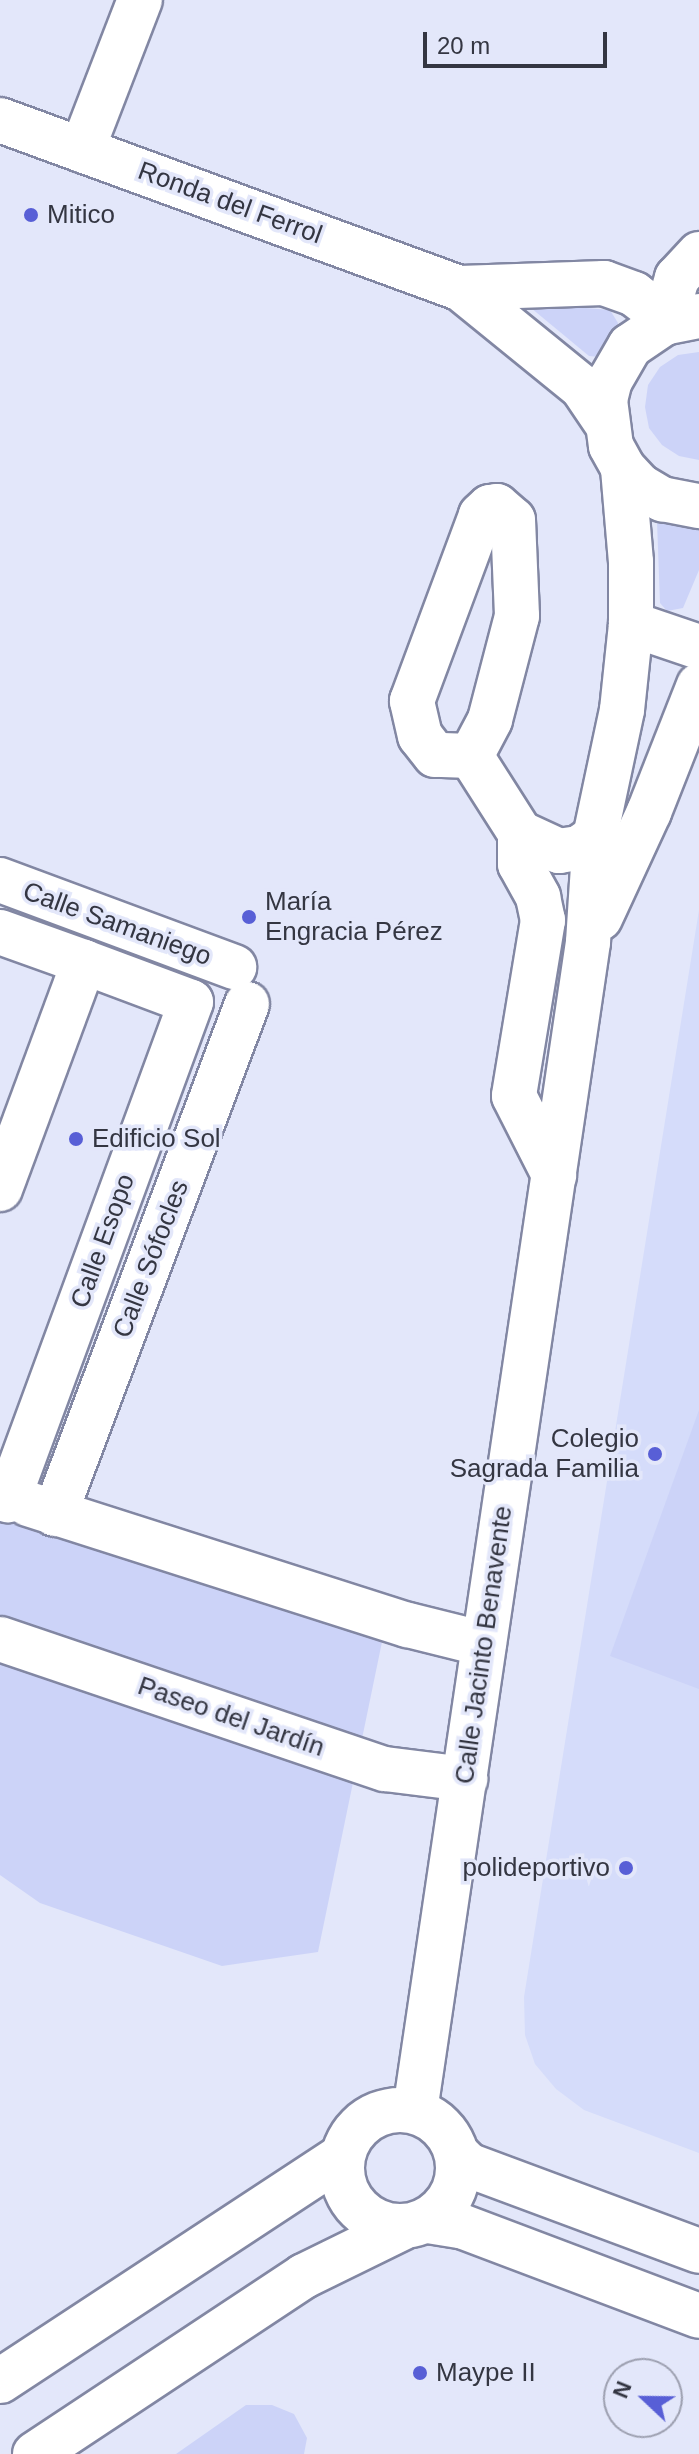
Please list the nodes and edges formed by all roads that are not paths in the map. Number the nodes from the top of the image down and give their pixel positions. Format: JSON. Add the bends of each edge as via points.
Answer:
{"nodes":[{"id":1,"x":140,"y":0,"type":"edge"},
{"id":2,"x":0,"y":120,"type":"edge"},
{"id":3,"x":82,"y":150,"type":"junction"},
{"id":4,"x":699,"y":254,"type":"edge"},
{"id":5,"x":460,"y":288,"type":"junction"},
{"id":6,"x":681,"y":320,"type":"edge"},
{"id":7,"x":605,"y":421,"type":"junction"},
{"id":8,"x":623,"y":468,"type":"junction"},
{"id":9,"x":699,"y":506,"type":"edge"},
{"id":10,"x":631,"y":624,"type":"junction"},
{"id":11,"x":699,"y":647,"type":"edge"},
{"id":12,"x":699,"y":685,"type":"edge"},
{"id":13,"x":471,"y":756,"type":"junction"},
{"id":14,"x":520,"y":833,"type":"junction"},
{"id":15,"x":595,"y":837,"type":"junction"},
{"id":16,"x":0,"y":880,"type":"edge"},
{"id":17,"x":0,"y":932,"type":"edge"},
{"id":18,"x":588,"y":942,"type":"junction"},
{"id":19,"x":84,"y":962,"type":"junction"},
{"id":20,"x":240,"y":986,"type":"joint"},
{"id":21,"x":554,"y":1175,"type":"junction"},
{"id":22,"x":0,"y":1189,"type":"edge"},
{"id":23,"x":4,"y":1498,"type":"edge"},
{"id":24,"x":55,"y":1514,"type":"junction"},
{"id":25,"x":0,"y":1639,"type":"edge"},
{"id":26,"x":484,"y":1644,"type":"junction"},
{"id":27,"x":465,"y":1779,"type":"junction"},
{"id":28,"x":415,"y":2111,"type":"junction"},
{"id":29,"x":458,"y":2155,"type":"junction"},
{"id":30,"x":342,"y":2156,"type":"junction"},
{"id":31,"x":415,"y":2224,"type":"junction"},
{"id":32,"x":522,"y":2249,"type":"junction"},
{"id":33,"x":699,"y":2251,"type":"edge"},
{"id":34,"x":304,"y":2276,"type":"junction"},
{"id":35,"x":699,"y":2316,"type":"edge"},
{"id":36,"x":0,"y":2381,"type":"edge"},
{"id":37,"x":35,"y":2454,"type":"edge"}],
"edges":[{"from":1,"to":3,"type":"main road"},
{"from":2,"to":3,"type":"main road","name":"Ronda del Ferrol"},
{"from":3,"to":5,"type":"main road","name":"Ronda del Ferrol"},
{"from":4,"to":6,"type":"main road","via":[[677,278]]},
{"from":5,"to":6,"type":"main road","name":"Ronda del Ferrol","via":[[604,283]]},
{"from":5,"to":7,"type":"main road","name":"Ronda del Ferrol","via":[[582,387]]},
{"from":6,"to":7,"type":"main road","via":[[638,339],[618,363],[605,400]]},
{"from":7,"to":8,"type":"main road"},
{"from":8,"to":9,"type":"main road","via":[[662,499]]},
{"from":8,"to":10,"type":"main road","name":"Calle Jacinto Benavente"},
{"from":10,"to":11,"type":"main road"},
{"from":10,"to":15,"type":"main road","name":"Calle Jacinto Benavente","via":[[622,710]]},
{"from":12,"to":18,"type":"main road","name":"Calle Jacinto Benavente","via":[[649,812]]},
{"from":13,"to":13,"type":"main road","via":[[490,720],[517,616],[513,520],[497,506],[481,515],[412,701],[420,736],[435,755]]},
{"from":13,"to":14,"type":"main road"},
{"from":14,"to":15,"type":"main road","via":[[559,851],[579,848]]},
{"from":14,"to":21,"type":"main road","via":[[520,864],[538,897],[543,920],[514,1096]]},
{"from":15,"to":18,"type":"main road","name":"Calle Jacinto Benavente"},
{"from":16,"to":20,"type":"main road","name":"Calle Samaniego"},
{"from":17,"to":19,"type":"main road"},
{"from":18,"to":21,"type":"main road","name":"Calle Jacinto Benavente"},
{"from":19,"to":22,"type":"main road"},
{"from":19,"to":23,"type":"main road","name":"Calle Esopo","via":[[191,1002]]},
{"from":20,"to":24,"type":"main road","name":"Calle Sófocles"},
{"from":21,"to":26,"type":"main road","name":"Calle Jacinto Benavente"},
{"from":23,"to":24,"type":"main road"},
{"from":24,"to":26,"type":"main road"},
{"from":25,"to":27,"type":"main road","name":"Paseo del Jardín","via":[[385,1769]]},
{"from":26,"to":27,"type":"main road","name":"Calle Jacinto Benavente"},
{"from":27,"to":28,"type":"main road","name":"Calle Jacinto Benavente"},
{"from":28,"to":29,"type":"main road","via":[[449,2135]]},
{"from":28,"to":30,"type":"main road","via":[[391,2110],[369,2118],[352,2134]]},
{"from":29,"to":31,"type":"main road","via":[[457,2181],[447,2204]]},
{"from":29,"to":33,"type":"main road","via":[[468,2165]]},
{"from":30,"to":31,"type":"main road","via":[[342,2183],[355,2206],[376,2223]]},
{"from":30,"to":36,"type":"main road"},
{"from":31,"to":32,"type":"main road","via":[[461,2226]]},
{"from":31,"to":34,"type":"main road"},
{"from":32,"to":34,"type":"main road","via":[[454,2248]]},
{"from":32,"to":35,"type":"main road"},
{"from":34,"to":37,"type":"main road"}]}
